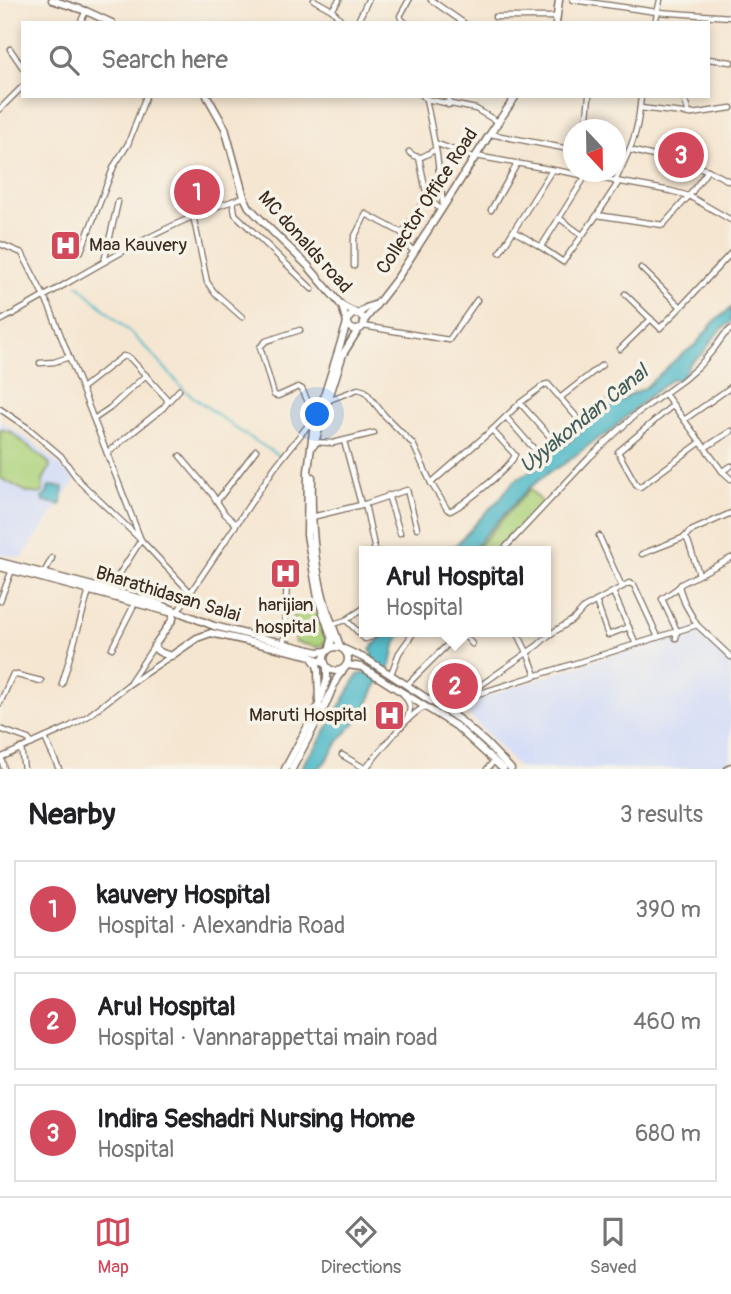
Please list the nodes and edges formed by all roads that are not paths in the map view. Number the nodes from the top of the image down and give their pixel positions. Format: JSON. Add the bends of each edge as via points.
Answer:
{"nodes":[{"id":1,"x":52,"y":0,"type":"edge"},
{"id":2,"x":314,"y":0,"type":"edge"},
{"id":3,"x":338,"y":0,"type":"edge"},
{"id":4,"x":368,"y":0,"type":"edge"},
{"id":5,"x":409,"y":0,"type":"edge"},
{"id":6,"x":431,"y":0,"type":"edge"},
{"id":7,"x":559,"y":0,"type":"edge"},
{"id":8,"x":573,"y":0,"type":"edge"},
{"id":9,"x":660,"y":0,"type":"edge"},
{"id":10,"x":332,"y":10,"type":"junction"},
{"id":11,"x":86,"y":11,"type":"junction"},
{"id":12,"x":657,"y":12,"type":"junction"},
{"id":13,"x":495,"y":17,"type":"dead end"},
{"id":14,"x":731,"y":18,"type":"edge"},
{"id":15,"x":557,"y":20,"type":"edge"},
{"id":16,"x":81,"y":21,"type":"edge"},
{"id":17,"x":108,"y":21,"type":"edge"},
{"id":18,"x":342,"y":21,"type":"edge"},
{"id":19,"x":358,"y":21,"type":"edge"},
{"id":20,"x":403,"y":21,"type":"edge"},
{"id":21,"x":461,"y":21,"type":"edge"},
{"id":22,"x":655,"y":21,"type":"edge"},
{"id":23,"x":9,"y":50,"type":"dead end"},
{"id":24,"x":710,"y":59,"type":"edge"},
{"id":25,"x":731,"y":62,"type":"edge"},
{"id":26,"x":21,"y":65,"type":"edge"},
{"id":27,"x":21,"y":88,"type":"edge"},
{"id":28,"x":145,"y":98,"type":"edge"},
{"id":29,"x":208,"y":98,"type":"edge"},
{"id":30,"x":425,"y":98,"type":"edge"},
{"id":31,"x":450,"y":98,"type":"edge"},
{"id":32,"x":515,"y":98,"type":"edge"},
{"id":33,"x":589,"y":98,"type":"edge"},
{"id":34,"x":641,"y":98,"type":"edge"},
{"id":35,"x":684,"y":98,"type":"edge"},
{"id":36,"x":448,"y":105,"type":"junction"},
{"id":37,"x":640,"y":108,"type":"junction"},
{"id":38,"x":731,"y":108,"type":"edge"},
{"id":39,"x":0,"y":109,"type":"edge"},
{"id":40,"x":692,"y":114,"type":"junction"},
{"id":41,"x":587,"y":117,"type":"dead end"},
{"id":42,"x":498,"y":122,"type":"junction"},
{"id":43,"x":490,"y":134,"type":"junction"},
{"id":44,"x":436,"y":146,"type":"junction"},
{"id":45,"x":563,"y":147,"type":"edge"},
{"id":46,"x":630,"y":150,"type":"junction"},
{"id":47,"x":409,"y":152,"type":"dead end"},
{"id":48,"x":476,"y":157,"type":"junction"},
{"id":49,"x":626,"y":157,"type":"edge"},
{"id":50,"x":419,"y":158,"type":"junction"},
{"id":51,"x":517,"y":163,"type":"junction"},
{"id":52,"x":552,"y":170,"type":"junction"},
{"id":53,"x":708,"y":170,"type":"junction"},
{"id":54,"x":563,"y":172,"type":"edge"},
{"id":55,"x":731,"y":181,"type":"edge"},
{"id":56,"x":582,"y":182,"type":"edge"},
{"id":57,"x":616,"y":182,"type":"joint"},
{"id":58,"x":689,"y":196,"type":"junction"},
{"id":59,"x":244,"y":197,"type":"junction"},
{"id":60,"x":427,"y":197,"type":"junction"},
{"id":61,"x":233,"y":201,"type":"junction"},
{"id":62,"x":118,"y":202,"type":"dead end"},
{"id":63,"x":442,"y":207,"type":"junction"},
{"id":64,"x":491,"y":210,"type":"dead end"},
{"id":65,"x":193,"y":215,"type":"junction"},
{"id":66,"x":597,"y":215,"type":"junction"},
{"id":67,"x":559,"y":218,"type":"junction"},
{"id":68,"x":731,"y":220,"type":"edge"},
{"id":69,"x":514,"y":231,"type":"junction"},
{"id":70,"x":402,"y":233,"type":"junction"},
{"id":71,"x":582,"y":235,"type":"junction"},
{"id":72,"x":0,"y":244,"type":"edge"},
{"id":73,"x":541,"y":247,"type":"junction"},
{"id":74,"x":82,"y":251,"type":"dead end"},
{"id":75,"x":414,"y":251,"type":"junction"},
{"id":76,"x":500,"y":253,"type":"dead end"},
{"id":77,"x":731,"y":253,"type":"edge"},
{"id":78,"x":103,"y":263,"type":"junction"},
{"id":79,"x":354,"y":266,"type":"dead end"},
{"id":80,"x":641,"y":268,"type":"dead end"},
{"id":81,"x":312,"y":289,"type":"dead end"},
{"id":82,"x":625,"y":294,"type":"dead end"},
{"id":83,"x":43,"y":296,"type":"junction"},
{"id":84,"x":477,"y":300,"type":"dead end"},
{"id":85,"x":375,"y":304,"type":"junction"},
{"id":86,"x":342,"y":306,"type":"junction"},
{"id":87,"x":681,"y":307,"type":"junction"},
{"id":88,"x":358,"y":314,"type":"junction"},
{"id":89,"x":242,"y":317,"type":"dead end"},
{"id":90,"x":651,"y":319,"type":"junction"},
{"id":91,"x":0,"y":321,"type":"edge"},
{"id":92,"x":347,"y":323,"type":"junction"},
{"id":93,"x":361,"y":326,"type":"junction"},
{"id":94,"x":731,"y":329,"type":"edge"},
{"id":95,"x":300,"y":330,"type":"dead end"},
{"id":96,"x":342,"y":348,"type":"junction"},
{"id":97,"x":620,"y":349,"type":"dead end"},
{"id":98,"x":69,"y":356,"type":"junction"},
{"id":99,"x":40,"y":363,"type":"dead end"},
{"id":100,"x":602,"y":365,"type":"dead end"},
{"id":101,"x":146,"y":375,"type":"junction"},
{"id":102,"x":632,"y":380,"type":"dead end"},
{"id":103,"x":731,"y":387,"type":"edge"},
{"id":104,"x":82,"y":388,"type":"junction"},
{"id":105,"x":179,"y":390,"type":"dead end"},
{"id":106,"x":665,"y":394,"type":"junction"},
{"id":107,"x":560,"y":398,"type":"junction"},
{"id":108,"x":329,"y":400,"type":"junction"},
{"id":109,"x":167,"y":403,"type":"junction"},
{"id":110,"x":520,"y":403,"type":"junction"},
{"id":111,"x":673,"y":405,"type":"junction"},
{"id":112,"x":0,"y":409,"type":"edge"},
{"id":113,"x":318,"y":414,"type":"junction"},
{"id":114,"x":506,"y":417,"type":"junction"},
{"id":115,"x":94,"y":419,"type":"junction"},
{"id":116,"x":684,"y":420,"type":"junction"},
{"id":117,"x":492,"y":430,"type":"junction"},
{"id":118,"x":731,"y":431,"type":"edge"},
{"id":119,"x":374,"y":433,"type":"dead end"},
{"id":120,"x":553,"y":440,"type":"dead end"},
{"id":121,"x":344,"y":441,"type":"junction"},
{"id":122,"x":701,"y":442,"type":"junction"},
{"id":123,"x":313,"y":443,"type":"junction"},
{"id":124,"x":706,"y":447,"type":"junction"},
{"id":125,"x":534,"y":449,"type":"dead end"},
{"id":126,"x":256,"y":450,"type":"dead end"},
{"id":127,"x":107,"y":453,"type":"junction"},
{"id":128,"x":180,"y":456,"type":"dead end"},
{"id":129,"x":731,"y":466,"type":"edge"},
{"id":130,"x":722,"y":471,"type":"junction"},
{"id":131,"x":731,"y":479,"type":"edge"},
{"id":132,"x":431,"y":483,"type":"junction"},
{"id":133,"x":388,"y":495,"type":"junction"},
{"id":134,"x":217,"y":501,"type":"junction"},
{"id":135,"x":363,"y":504,"type":"junction"},
{"id":136,"x":731,"y":513,"type":"edge"},
{"id":137,"x":311,"y":517,"type":"junction"},
{"id":138,"x":236,"y":524,"type":"junction"},
{"id":139,"x":417,"y":528,"type":"dead end"},
{"id":140,"x":400,"y":533,"type":"dead end"},
{"id":141,"x":599,"y":536,"type":"dead end"},
{"id":142,"x":685,"y":537,"type":"junction"},
{"id":143,"x":141,"y":540,"type":"junction"},
{"id":144,"x":374,"y":546,"type":"edge"},
{"id":145,"x":507,"y":546,"type":"edge"},
{"id":146,"x":642,"y":554,"type":"dead end"},
{"id":147,"x":52,"y":558,"type":"dead end"},
{"id":148,"x":731,"y":558,"type":"edge"},
{"id":149,"x":0,"y":565,"type":"edge"},
{"id":150,"x":12,"y":570,"type":"junction"},
{"id":151,"x":44,"y":573,"type":"junction"},
{"id":152,"x":699,"y":574,"type":"junction"},
{"id":153,"x":287,"y":579,"type":"dead end"},
{"id":154,"x":622,"y":587,"type":"junction"},
{"id":155,"x":679,"y":587,"type":"junction"},
{"id":156,"x":89,"y":591,"type":"junction"},
{"id":157,"x":190,"y":592,"type":"junction"},
{"id":158,"x":108,"y":593,"type":"junction"},
{"id":159,"x":613,"y":593,"type":"junction"},
{"id":160,"x":0,"y":600,"type":"edge"},
{"id":161,"x":596,"y":601,"type":"junction"},
{"id":162,"x":135,"y":603,"type":"junction"},
{"id":163,"x":178,"y":611,"type":"junction"},
{"id":164,"x":359,"y":611,"type":"edge"},
{"id":165,"x":346,"y":620,"type":"junction"},
{"id":166,"x":333,"y":624,"type":"junction"},
{"id":167,"x":697,"y":625,"type":"junction"},
{"id":168,"x":629,"y":627,"type":"junction"},
{"id":169,"x":212,"y":629,"type":"junction"},
{"id":170,"x":359,"y":633,"type":"edge"},
{"id":171,"x":551,"y":634,"type":"edge"},
{"id":172,"x":677,"y":635,"type":"junction"},
{"id":173,"x":410,"y":637,"type":"edge"},
{"id":174,"x":456,"y":637,"type":"edge"},
{"id":175,"x":466,"y":637,"type":"edge"},
{"id":176,"x":520,"y":637,"type":"edge"},
{"id":177,"x":546,"y":637,"type":"edge"},
{"id":178,"x":659,"y":637,"type":"junction"},
{"id":179,"x":284,"y":644,"type":"junction"},
{"id":180,"x":472,"y":644,"type":"dead end"},
{"id":181,"x":636,"y":644,"type":"junction"},
{"id":182,"x":154,"y":646,"type":"junction"},
{"id":183,"x":112,"y":648,"type":"dead end"},
{"id":184,"x":329,"y":648,"type":"junction"},
{"id":185,"x":342,"y":648,"type":"junction"},
{"id":186,"x":527,"y":652,"type":"junction"},
{"id":187,"x":308,"y":655,"type":"junction"},
{"id":188,"x":171,"y":656,"type":"junction"},
{"id":189,"x":731,"y":657,"type":"edge"},
{"id":190,"x":326,"y":665,"type":"junction"},
{"id":191,"x":346,"y":667,"type":"junction"},
{"id":192,"x":391,"y":674,"type":"junction"},
{"id":193,"x":536,"y":675,"type":"junction"},
{"id":194,"x":41,"y":681,"type":"dead end"},
{"id":195,"x":62,"y":684,"type":"dead end"},
{"id":196,"x":128,"y":685,"type":"junction"},
{"id":197,"x":408,"y":685,"type":"junction"},
{"id":198,"x":398,"y":690,"type":"junction"},
{"id":199,"x":0,"y":703,"type":"edge"},
{"id":200,"x":456,"y":703,"type":"junction"},
{"id":201,"x":319,"y":705,"type":"junction"},
{"id":202,"x":429,"y":708,"type":"junction"},
{"id":203,"x":447,"y":712,"type":"junction"},
{"id":204,"x":405,"y":724,"type":"junction"},
{"id":205,"x":0,"y":729,"type":"edge"},
{"id":206,"x":45,"y":738,"type":"junction"},
{"id":207,"x":33,"y":744,"type":"junction"},
{"id":208,"x":21,"y":748,"type":"junction"},
{"id":209,"x":342,"y":755,"type":"dead end"},
{"id":210,"x":1,"y":757,"type":"edge"},
{"id":211,"x":495,"y":760,"type":"junction"},
{"id":212,"x":4,"y":769,"type":"edge"},
{"id":213,"x":24,"y":769,"type":"edge"},
{"id":214,"x":59,"y":769,"type":"edge"},
{"id":215,"x":285,"y":769,"type":"edge"},
{"id":216,"x":292,"y":769,"type":"edge"},
{"id":217,"x":366,"y":769,"type":"edge"},
{"id":218,"x":486,"y":769,"type":"edge"},
{"id":219,"x":503,"y":769,"type":"edge"},
{"id":220,"x":511,"y":769,"type":"edge"}],
"edges":[{"from":1,"to":11,"type":"main road"},
{"from":2,"to":10,"type":"street"},
{"from":3,"to":10,"type":"street"},
{"from":4,"to":19,"type":"street"},
{"from":5,"to":20,"type":"street","via":[[400,16]]},
{"from":6,"to":21,"type":"street"},
{"from":7,"to":15,"type":"main road"},
{"from":8,"to":12,"type":"street"},
{"from":9,"to":12,"type":"street"},
{"from":10,"to":18,"type":"street"},
{"from":11,"to":16,"type":"street"},
{"from":11,"to":17,"type":"main road"},
{"from":12,"to":14,"type":"street"},
{"from":12,"to":22,"type":"street"},
{"from":13,"to":15,"type":"street"},
{"from":23,"to":26,"type":"street"},
{"from":24,"to":25,"type":"street"},
{"from":27,"to":39,"type":"street"},
{"from":28,"to":74,"type":"street"},
{"from":29,"to":59,"type":"main road","via":[[225,128]]},
{"from":30,"to":36,"type":"street"},
{"from":30,"to":44,"type":"street"},
{"from":31,"to":36,"type":"street"},
{"from":32,"to":42,"type":"main road","name":"Collector Office Road"},
{"from":33,"to":41,"type":"street"},
{"from":34,"to":37,"type":"street"},
{"from":35,"to":40,"type":"street"},
{"from":36,"to":42,"type":"street","via":[[480,110]]},
{"from":37,"to":40,"type":"street"},
{"from":37,"to":46,"type":"street"},
{"from":38,"to":40,"type":"street"},
{"from":42,"to":43,"type":"main road","name":"Collector Office Road"},
{"from":43,"to":45,"type":"street"},
{"from":43,"to":48,"type":"main road","name":"Collector Office Road"},
{"from":44,"to":48,"type":"street"},
{"from":44,"to":50,"type":"street"},
{"from":44,"to":63,"type":"street"},
{"from":46,"to":49,"type":"street"},
{"from":46,"to":53,"type":"street"},
{"from":47,"to":50,"type":"street"},
{"from":48,"to":51,"type":"street"},
{"from":48,"to":63,"type":"main road","name":"Collector Office Road"},
{"from":50,"to":60,"type":"street"},
{"from":51,"to":52,"type":"street"},
{"from":51,"to":64,"type":"street"},
{"from":52,"to":54,"type":"street"},
{"from":52,"to":69,"type":"street"},
{"from":53,"to":55,"type":"street"},
{"from":53,"to":58,"type":"street"},
{"from":56,"to":67,"type":"street"},
{"from":57,"to":58,"type":"street"},
{"from":57,"to":66,"type":"street"},
{"from":58,"to":66,"type":"street","via":[[663,225]]},
{"from":58,"to":68,"type":"street"},
{"from":59,"to":61,"type":"street"},
{"from":59,"to":86,"type":"main road","name":"MC donalds road"},
{"from":60,"to":63,"type":"street"},
{"from":60,"to":70,"type":"street"},
{"from":61,"to":65,"type":"street"},
{"from":61,"to":81,"type":"street","via":[[235,214]]},
{"from":62,"to":78,"type":"street"},
{"from":63,"to":75,"type":"main road","name":"Collector Office Road"},
{"from":65,"to":78,"type":"street"},
{"from":65,"to":89,"type":"street","via":[[207,282]]},
{"from":66,"to":71,"type":"street"},
{"from":67,"to":71,"type":"street"},
{"from":67,"to":73,"type":"street"},
{"from":69,"to":73,"type":"street"},
{"from":69,"to":76,"type":"street"},
{"from":70,"to":75,"type":"street"},
{"from":70,"to":79,"type":"street","via":[[366,214],[354,238]]},
{"from":71,"to":73,"type":"street","via":[[563,262]]},
{"from":72,"to":83,"type":"street","via":[[22,253]]},
{"from":75,"to":85,"type":"main road","name":"Collector Office Road"},
{"from":77,"to":87,"type":"street"},
{"from":78,"to":83,"type":"street"},
{"from":80,"to":87,"type":"street"},
{"from":82,"to":90,"type":"street"},
{"from":83,"to":91,"type":"street"},
{"from":83,"to":98,"type":"street"},
{"from":84,"to":93,"type":"street","via":[[449,340]]},
{"from":85,"to":88,"type":"main road"},
{"from":85,"to":93,"type":"main road","name":"Collector Office Road"},
{"from":86,"to":88,"type":"main road"},
{"from":86,"to":92,"type":"main road","name":"MC donalds road"},
{"from":87,"to":90,"type":"street","via":[[660,328]]},
{"from":88,"to":92,"type":"main road"},
{"from":88,"to":93,"type":"main road"},
{"from":90,"to":97,"type":"street"},
{"from":92,"to":93,"type":"main road","via":[[350,328]]},
{"from":92,"to":96,"type":"main road","name":"MC donalds road"},
{"from":93,"to":96,"type":"main road","name":"Collector Office Road"},
{"from":94,"to":106,"type":"street","via":[[699,366]]},
{"from":95,"to":113,"type":"street","via":[[260,347],[274,395],[298,387]]},
{"from":96,"to":108,"type":"main road","name":"MC donalds road"},
{"from":96,"to":113,"type":"main road"},
{"from":98,"to":99,"type":"street"},
{"from":98,"to":104,"type":"street"},
{"from":100,"to":107,"type":"street"},
{"from":101,"to":104,"type":"street","via":[[123,356]]},
{"from":101,"to":109,"type":"street"},
{"from":101,"to":115,"type":"street"},
{"from":102,"to":107,"type":"street","via":[[581,422]]},
{"from":103,"to":116,"type":"street"},
{"from":104,"to":115,"type":"street"},
{"from":105,"to":109,"type":"street"},
{"from":106,"to":111,"type":"street"},
{"from":106,"to":145,"type":"street","via":[[599,448]]},
{"from":107,"to":110,"type":"street","via":[[546,384]]},
{"from":108,"to":113,"type":"street"},
{"from":108,"to":123,"type":"main road","name":"MC donalds road"},
{"from":108,"to":132,"type":"street","via":[[358,389],[365,391],[413,444]]},
{"from":109,"to":127,"type":"street"},
{"from":110,"to":114,"type":"street"},
{"from":110,"to":120,"type":"street"},
{"from":111,"to":116,"type":"street"},
{"from":111,"to":122,"type":"street","via":[[618,452],[636,486]]},
{"from":112,"to":143,"type":"street","via":[[61,456],[80,482]]},
{"from":113,"to":123,"type":"main road"},
{"from":113,"to":138,"type":"street"},
{"from":114,"to":117,"type":"street"},
{"from":114,"to":125,"type":"street"},
{"from":115,"to":127,"type":"street"},
{"from":116,"to":122,"type":"street"},
{"from":117,"to":132,"type":"street"},
{"from":117,"to":132,"type":"street","via":[[514,459],[472,497],[450,511]]},
{"from":118,"to":124,"type":"street"},
{"from":119,"to":121,"type":"street"},
{"from":121,"to":123,"type":"street"},
{"from":121,"to":135,"type":"street"},
{"from":122,"to":124,"type":"street"},
{"from":123,"to":137,"type":"main road","name":"MC donalds road"},
{"from":123,"to":184,"type":"main road","via":[[307,535],[318,598],[330,633]]},
{"from":124,"to":130,"type":"street"},
{"from":126,"to":134,"type":"street"},
{"from":127,"to":143,"type":"street"},
{"from":128,"to":134,"type":"street"},
{"from":129,"to":130,"type":"street"},
{"from":130,"to":131,"type":"street"},
{"from":133,"to":135,"type":"street"},
{"from":133,"to":139,"type":"street","via":[[407,490]]},
{"from":133,"to":140,"type":"street"},
{"from":134,"to":138,"type":"street"},
{"from":135,"to":137,"type":"street"},
{"from":135,"to":144,"type":"street"},
{"from":136,"to":142,"type":"street"},
{"from":137,"to":166,"type":"main road","name":"MC donalds road","via":[[323,596]]},
{"from":138,"to":157,"type":"street"},
{"from":141,"to":154,"type":"street"},
{"from":142,"to":146,"type":"street"},
{"from":142,"to":152,"type":"street"},
{"from":143,"to":157,"type":"street"},
{"from":143,"to":158,"type":"street"},
{"from":147,"to":151,"type":"street"},
{"from":148,"to":152,"type":"street"},
{"from":149,"to":150,"type":"main road","name":"Bharathidasan Salai"},
{"from":149,"to":151,"type":"main road","name":"Bharathidasan Salai"},
{"from":150,"to":156,"type":"main road","name":"Bharathidasan Salai"},
{"from":150,"to":160,"type":"street"},
{"from":151,"to":158,"type":"main road","name":"Bharathidasan Salai"},
{"from":152,"to":155,"type":"street"},
{"from":153,"to":179,"type":"street"},
{"from":154,"to":159,"type":"street"},
{"from":154,"to":178,"type":"street","via":[[634,585]]},
{"from":155,"to":167,"type":"street"},
{"from":155,"to":172,"type":"street","via":[[662,599]]},
{"from":156,"to":158,"type":"main road","name":"Bharathidasan Salai"},
{"from":156,"to":195,"type":"street"},
{"from":157,"to":163,"type":"street"},
{"from":158,"to":162,"type":"main road","name":"Bharathidasan Salai"},
{"from":158,"to":163,"type":"main road","name":"Bharathidasan Salai"},
{"from":159,"to":161,"type":"street"},
{"from":159,"to":168,"type":"street"},
{"from":161,"to":168,"type":"street","via":[[608,635]]},
{"from":161,"to":171,"type":"street"},
{"from":162,"to":182,"type":"main road","name":"Bharathidasan Salai","via":[[173,613]]},
{"from":162,"to":183,"type":"street"},
{"from":163,"to":169,"type":"main road","name":"Bharathidasan Salai"},
{"from":164,"to":165,"type":"street"},
{"from":165,"to":166,"type":"street"},
{"from":165,"to":170,"type":"street"},
{"from":166,"to":185,"type":"main road","name":"MC donalds road"},
{"from":167,"to":172,"type":"street"},
{"from":167,"to":189,"type":"street"},
{"from":168,"to":181,"type":"street"},
{"from":169,"to":179,"type":"main road","name":"Bharathidasan Salai"},
{"from":169,"to":187,"type":"main road","name":"Bharathidasan Salai"},
{"from":169,"to":188,"type":"main road","name":"Bharathidasan Salai"},
{"from":172,"to":178,"type":"street"},
{"from":173,"to":192,"type":"street"},
{"from":174,"to":197,"type":"street"},
{"from":175,"to":180,"type":"street"},
{"from":176,"to":186,"type":"street"},
{"from":177,"to":186,"type":"street"},
{"from":178,"to":181,"type":"street"},
{"from":179,"to":184,"type":"main road","name":"Bharathidasan Salai","via":[[318,652]]},
{"from":181,"to":193,"type":"street"},
{"from":182,"to":188,"type":"main road"},
{"from":182,"to":196,"type":"street"},
{"from":184,"to":185,"type":"main road"},
{"from":184,"to":190,"type":"main road"},
{"from":185,"to":191,"type":"main road","via":[[348,655]]},
{"from":185,"to":192,"type":"main road"},
{"from":186,"to":193,"type":"street"},
{"from":186,"to":200,"type":"street"},
{"from":187,"to":190,"type":"main road","name":"Bharathidasan Salai"},
{"from":187,"to":201,"type":"main road","via":[[317,665]]},
{"from":188,"to":196,"type":"street"},
{"from":190,"to":191,"type":"main road","via":[[337,671]]},
{"from":190,"to":201,"type":"main road"},
{"from":191,"to":198,"type":"main road","via":[[362,667]]},
{"from":191,"to":216,"type":"main road"},
{"from":192,"to":197,"type":"main road"},
{"from":193,"to":200,"type":"street"},
{"from":194,"to":199,"type":"street","via":[[13,674]]},
{"from":196,"to":206,"type":"street","via":[[88,716]]},
{"from":197,"to":203,"type":"main road"},
{"from":198,"to":202,"type":"main road"},
{"from":198,"to":204,"type":"street","via":[[411,706]]},
{"from":200,"to":203,"type":"street"},
{"from":201,"to":215,"type":"main road"},
{"from":202,"to":204,"type":"street","via":[[421,708]]},
{"from":202,"to":211,"type":"main road"},
{"from":203,"to":220,"type":"main road"},
{"from":204,"to":217,"type":"street"},
{"from":205,"to":207,"type":"street"},
{"from":206,"to":207,"type":"street"},
{"from":206,"to":214,"type":"street"},
{"from":207,"to":208,"type":"street"},
{"from":208,"to":210,"type":"street"},
{"from":208,"to":213,"type":"street"},
{"from":209,"to":217,"type":"street"},
{"from":210,"to":212,"type":"street"},
{"from":211,"to":218,"type":"street"},
{"from":211,"to":219,"type":"main road"}]}
